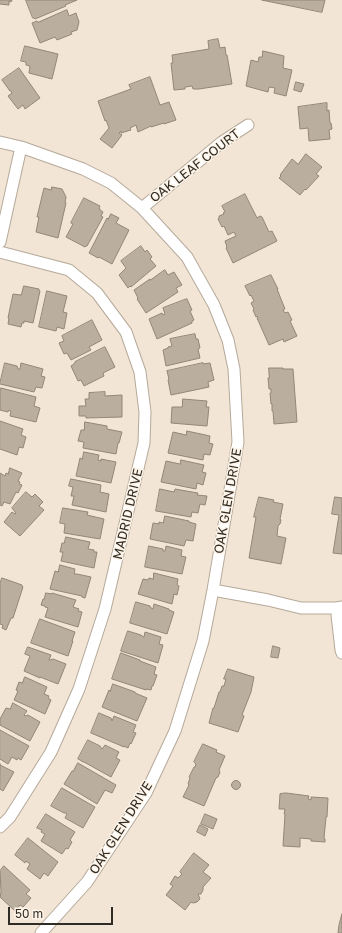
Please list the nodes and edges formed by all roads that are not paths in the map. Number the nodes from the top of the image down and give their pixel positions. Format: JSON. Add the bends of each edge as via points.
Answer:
{"nodes":[{"id":1,"x":248,"y":125,"type":"dead end"},
{"id":2,"x":0,"y":142,"type":"edge"},
{"id":3,"x":21,"y":147,"type":"junction"},
{"id":4,"x":142,"y":208,"type":"junction"},
{"id":5,"x":0,"y":242,"type":"edge"},
{"id":6,"x":0,"y":252,"type":"edge"},
{"id":7,"x":213,"y":590,"type":"junction"},
{"id":8,"x":342,"y":607,"type":"edge"},
{"id":9,"x":342,"y":611,"type":"edge"},
{"id":10,"x":342,"y":653,"type":"edge"},
{"id":11,"x":0,"y":827,"type":"edge"},
{"id":12,"x":41,"y":933,"type":"edge"}],
"edges":[{"from":1,"to":4,"type":"street","name":"OAK LEAF COURT","via":[[222,142]]},
{"from":2,"to":3,"type":"street","name":"OAK GLEN DRIVE"},
{"from":3,"to":4,"type":"street","name":"OAK GLEN DRIVE","via":[[82,169],[111,183]]},
{"from":3,"to":5,"type":"street"},
{"from":4,"to":7,"type":"street","name":"OAK GLEN DRIVE","via":[[187,257],[214,305],[228,340],[234,369],[238,442]]},
{"from":6,"to":11,"type":"street","name":"MADRID DRIVE","via":[[69,270],[97,293],[126,332],[140,372],[145,412],[144,443],[105,609],[79,689],[51,752],[10,816]]},
{"from":7,"to":8,"type":"street","via":[[301,608]]},
{"from":7,"to":12,"type":"street","name":"OAK GLEN DRIVE","via":[[203,640],[175,731],[146,793],[87,882]]},
{"from":9,"to":10,"type":"street","via":[[336,616]]}]}
